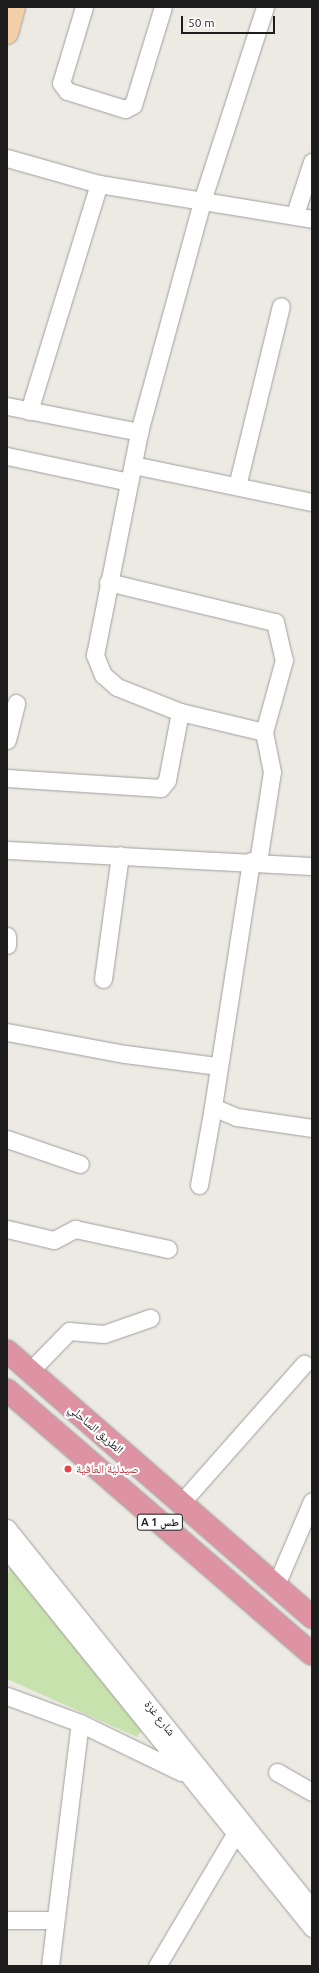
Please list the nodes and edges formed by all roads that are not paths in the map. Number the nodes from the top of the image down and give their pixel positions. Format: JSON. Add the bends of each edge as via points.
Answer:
{"nodes":[{"id":1,"x":14,"y":7,"type":"edge"},
{"id":2,"x":84,"y":7,"type":"edge"},
{"id":3,"x":163,"y":7,"type":"edge"},
{"id":4,"x":263,"y":7,"type":"edge"},
{"id":5,"x":7,"y":34,"type":"edge"},
{"id":6,"x":7,"y":158,"type":"edge"},
{"id":7,"x":312,"y":162,"type":"edge"},
{"id":8,"x":99,"y":184,"type":"junction"},
{"id":9,"x":202,"y":201,"type":"junction"},
{"id":10,"x":295,"y":214,"type":"junction"},
{"id":11,"x":312,"y":219,"type":"edge"},
{"id":12,"x":281,"y":306,"type":"dead end"},
{"id":13,"x":7,"y":406,"type":"edge"},
{"id":14,"x":29,"y":411,"type":"junction"},
{"id":15,"x":139,"y":432,"type":"junction"},
{"id":16,"x":7,"y":456,"type":"edge"},
{"id":17,"x":133,"y":465,"type":"junction"},
{"id":18,"x":129,"y":482,"type":"junction"},
{"id":19,"x":237,"y":486,"type":"junction"},
{"id":20,"x":312,"y":502,"type":"edge"},
{"id":21,"x":108,"y":582,"type":"junction"},
{"id":22,"x":16,"y":703,"type":"dead end"},
{"id":23,"x":180,"y":712,"type":"junction"},
{"id":24,"x":264,"y":732,"type":"junction"},
{"id":25,"x":7,"y":740,"type":"edge"},
{"id":26,"x":7,"y":778,"type":"edge"},
{"id":27,"x":7,"y":850,"type":"edge"},
{"id":28,"x":120,"y":855,"type":"junction"},
{"id":29,"x":254,"y":861,"type":"junction"},
{"id":30,"x":312,"y":866,"type":"edge"},
{"id":31,"x":8,"y":936,"type":"edge"},
{"id":32,"x":7,"y":945,"type":"edge"},
{"id":33,"x":103,"y":979,"type":"dead end"},
{"id":34,"x":7,"y":1032,"type":"edge"},
{"id":35,"x":218,"y":1066,"type":"junction"},
{"id":36,"x":213,"y":1107,"type":"junction"},
{"id":37,"x":312,"y":1128,"type":"edge"},
{"id":38,"x":7,"y":1139,"type":"edge"},
{"id":39,"x":80,"y":1164,"type":"dead end"},
{"id":40,"x":199,"y":1185,"type":"dead end"},
{"id":41,"x":7,"y":1228,"type":"edge"},
{"id":42,"x":168,"y":1249,"type":"dead end"},
{"id":43,"x":150,"y":1318,"type":"dead end"},
{"id":44,"x":7,"y":1351,"type":"edge"},
{"id":45,"x":304,"y":1364,"type":"dead end"},
{"id":46,"x":30,"y":1371,"type":"junction"},
{"id":47,"x":7,"y":1390,"type":"edge"},
{"id":48,"x":312,"y":1501,"type":"edge"},
{"id":49,"x":181,"y":1503,"type":"junction"},
{"id":50,"x":7,"y":1528,"type":"edge"},
{"id":51,"x":7,"y":1550,"type":"edge"},
{"id":52,"x":276,"y":1585,"type":"junction"},
{"id":53,"x":312,"y":1617,"type":"edge"},
{"id":54,"x":312,"y":1654,"type":"edge"},
{"id":55,"x":7,"y":1696,"type":"edge"},
{"id":56,"x":80,"y":1723,"type":"junction"},
{"id":57,"x":203,"y":1772,"type":"junction"},
{"id":58,"x":277,"y":1772,"type":"dead end"},
{"id":59,"x":185,"y":1774,"type":"junction"},
{"id":60,"x":312,"y":1792,"type":"edge"},
{"id":61,"x":235,"y":1834,"type":"junction"},
{"id":62,"x":312,"y":1909,"type":"edge"},
{"id":63,"x":7,"y":1920,"type":"edge"},
{"id":64,"x":54,"y":1920,"type":"junction"},
{"id":65,"x":312,"y":1928,"type":"edge"},
{"id":66,"x":50,"y":1966,"type":"edge"},
{"id":67,"x":157,"y":1966,"type":"edge"}],
"edges":[{"from":1,"to":5,"type":"main road"},
{"from":2,"to":3,"type":"street","via":[[62,83],[67,91],[125,109],[133,105]]},
{"from":4,"to":9,"type":"street"},
{"from":6,"to":8,"type":"street"},
{"from":7,"to":10,"type":"street"},
{"from":8,"to":9,"type":"street"},
{"from":8,"to":14,"type":"street"},
{"from":9,"to":10,"type":"street"},
{"from":9,"to":15,"type":"street"},
{"from":10,"to":11,"type":"street"},
{"from":12,"to":19,"type":"street"},
{"from":13,"to":14,"type":"street"},
{"from":14,"to":15,"type":"street"},
{"from":15,"to":17,"type":"street"},
{"from":16,"to":18,"type":"street"},
{"from":17,"to":18,"type":"street"},
{"from":17,"to":19,"type":"street"},
{"from":18,"to":21,"type":"street"},
{"from":19,"to":20,"type":"street"},
{"from":21,"to":23,"type":"street","via":[[95,644],[95,655],[103,675],[117,687]]},
{"from":21,"to":24,"type":"street","via":[[275,622],[284,660]]},
{"from":22,"to":25,"type":"street"},
{"from":23,"to":24,"type":"street"},
{"from":23,"to":26,"type":"street","via":[[167,780],[161,788]]},
{"from":24,"to":29,"type":"street","via":[[272,772]]},
{"from":27,"to":28,"type":"street"},
{"from":28,"to":29,"type":"street"},
{"from":28,"to":33,"type":"street"},
{"from":29,"to":30,"type":"street"},
{"from":29,"to":35,"type":"street"},
{"from":31,"to":32,"type":"street"},
{"from":34,"to":35,"type":"street","via":[[126,1054]]},
{"from":35,"to":36,"type":"street"},
{"from":36,"to":37,"type":"street","via":[[237,1117]]},
{"from":36,"to":40,"type":"street"},
{"from":38,"to":39,"type":"street"},
{"from":41,"to":42,"type":"street","via":[[54,1240],[74,1229]]},
{"from":43,"to":46,"type":"street","via":[[104,1334],[70,1331]]},
{"from":44,"to":46,"type":"highway","name":"الطريق الساحلي","number":"A 1 طس"},
{"from":45,"to":49,"type":"street"},
{"from":46,"to":49,"type":"highway","name":"الطريق الساحلي","number":"A 1 طس"},
{"from":47,"to":54,"type":"highway","number":"A 1 طس"},
{"from":48,"to":52,"type":"street"},
{"from":49,"to":52,"type":"highway","name":"الطريق الساحلي","number":"A 1 طس"},
{"from":50,"to":57,"type":"street","name":"شارع غزة"},
{"from":51,"to":59,"type":"street","name":"شارع غزة"},
{"from":52,"to":53,"type":"highway","name":"الطريق الساحلي","number":"A 1 طس"},
{"from":55,"to":56,"type":"street"},
{"from":56,"to":59,"type":"street"},
{"from":56,"to":64,"type":"street"},
{"from":57,"to":59,"type":"street"},
{"from":57,"to":62,"type":"street","name":"شارع غزة"},
{"from":58,"to":60,"type":"street"},
{"from":59,"to":61,"type":"street","name":"شارع غزة"},
{"from":61,"to":65,"type":"street","name":"شارع غزة"},
{"from":61,"to":67,"type":"street"},
{"from":63,"to":64,"type":"street"},
{"from":64,"to":66,"type":"street"}]}
